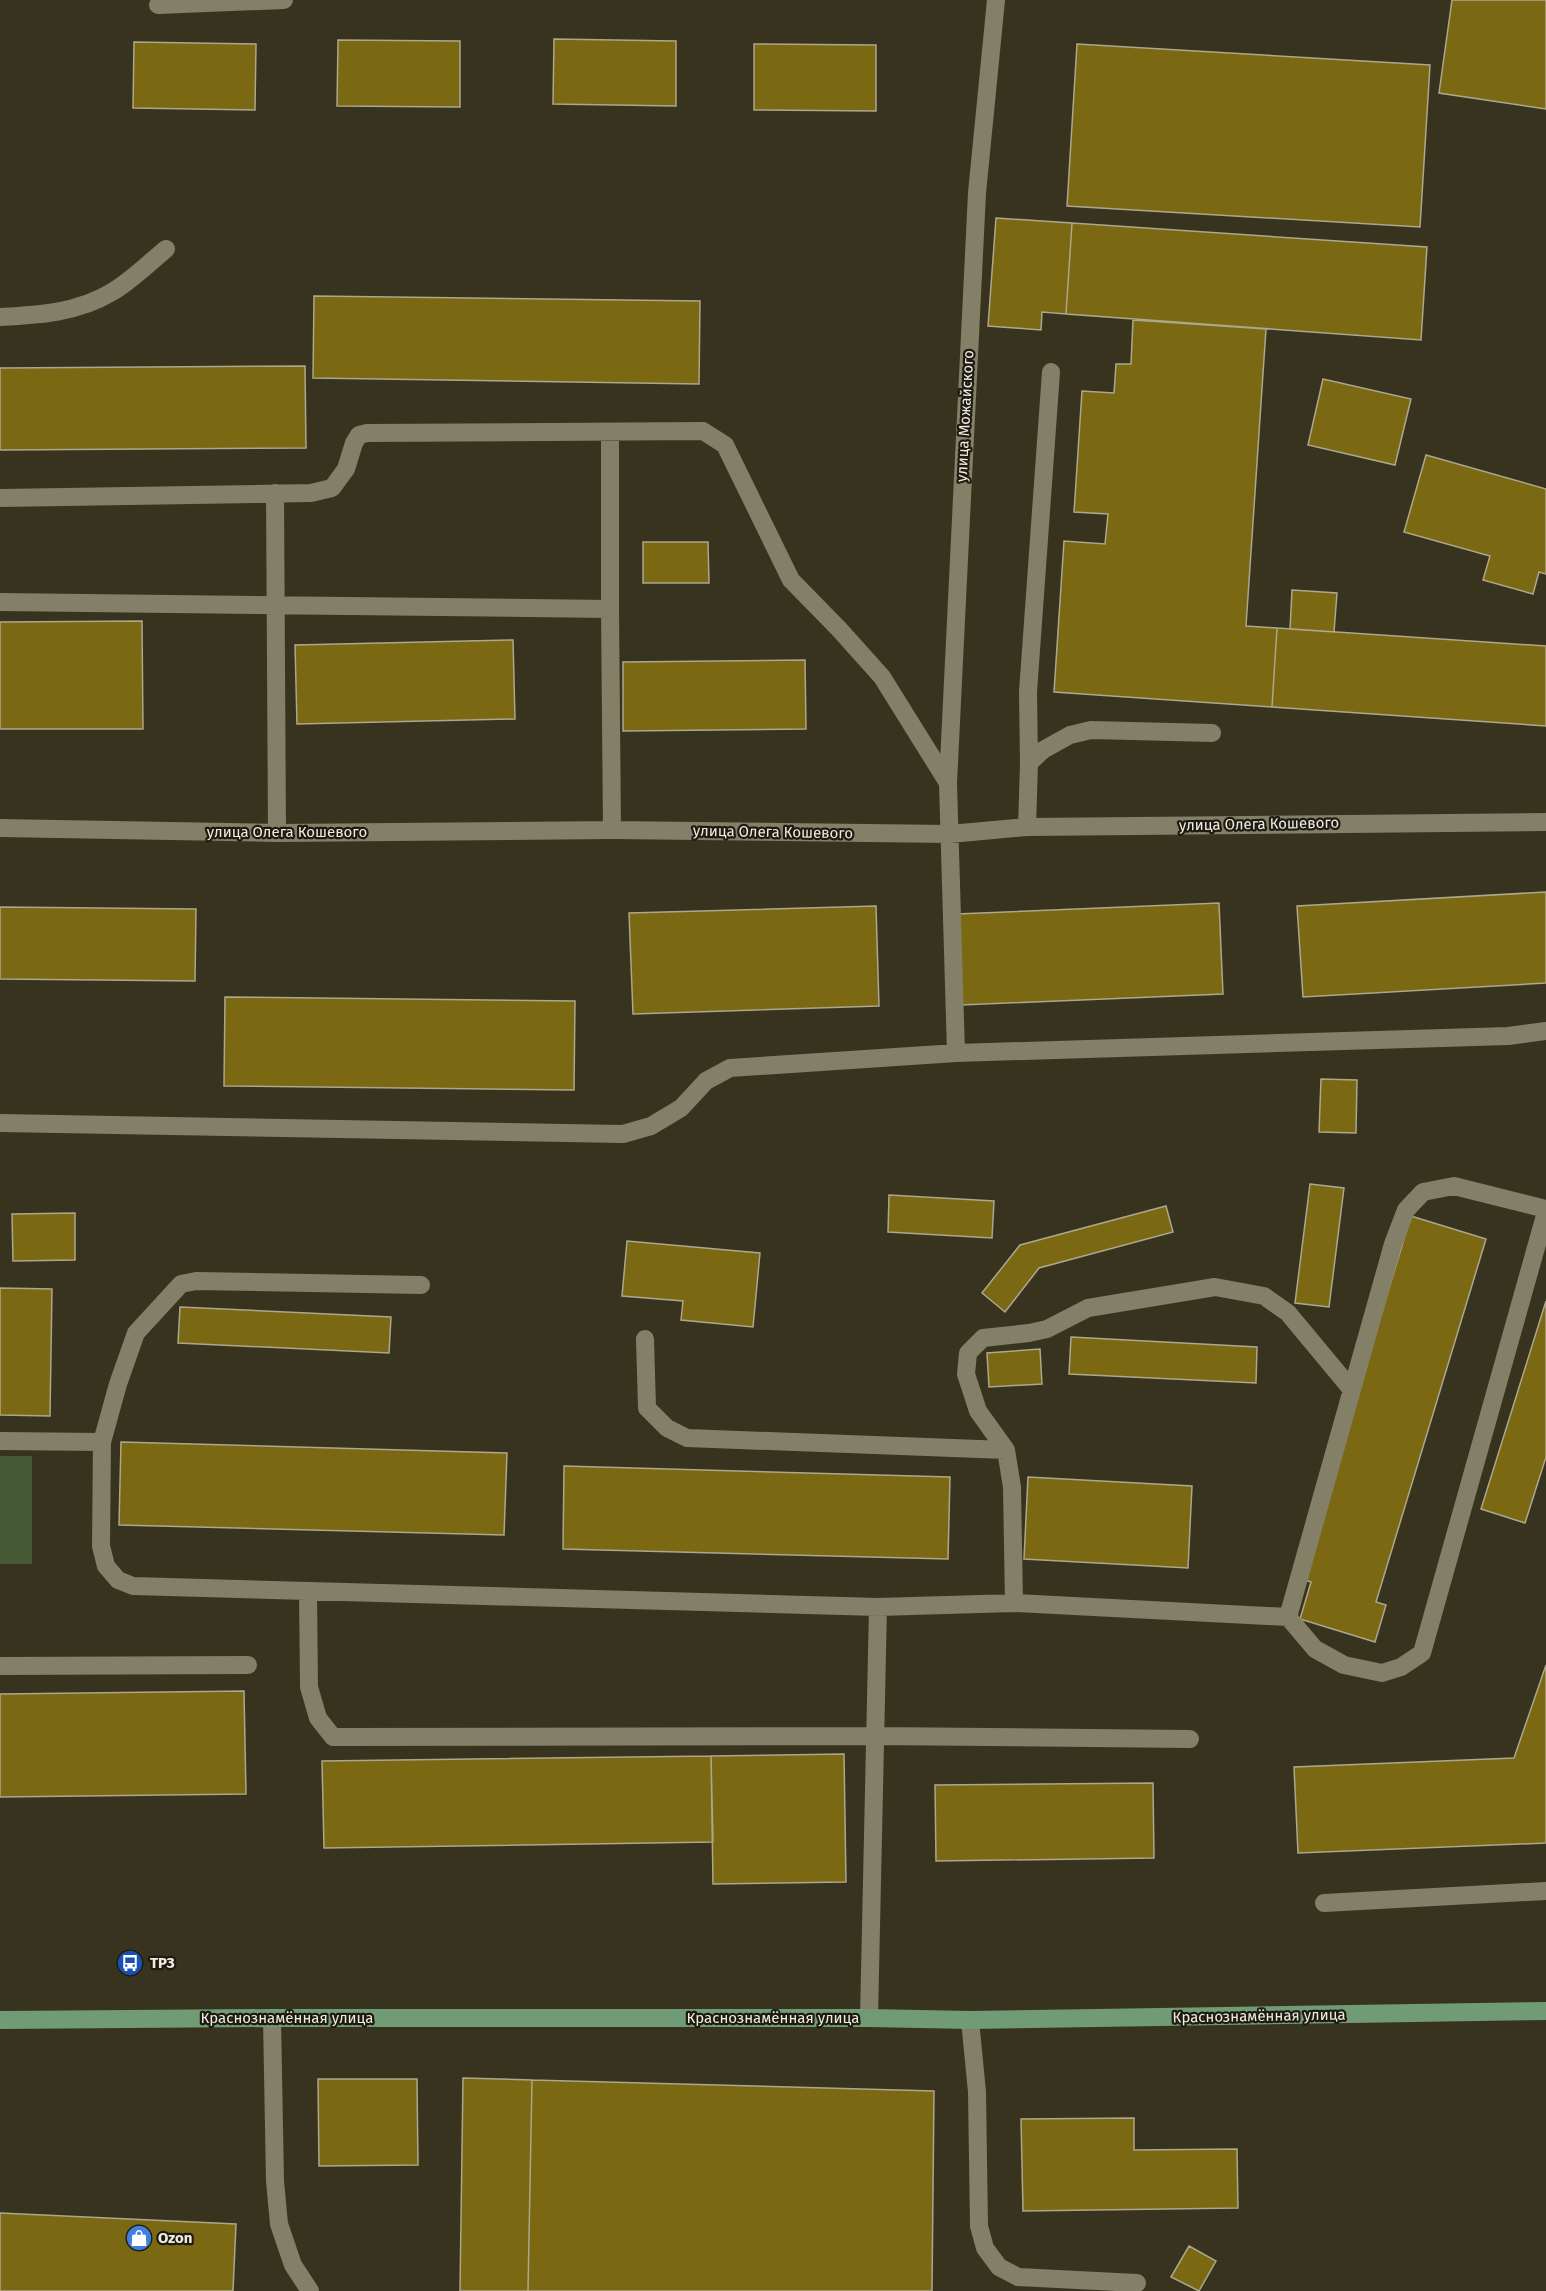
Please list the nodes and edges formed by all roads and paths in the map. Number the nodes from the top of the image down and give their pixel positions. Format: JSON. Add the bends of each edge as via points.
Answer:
{"nodes":[{"id":1,"x":284,"y":0,"type":"edge"},
{"id":2,"x":996,"y":0,"type":"edge"},
{"id":3,"x":158,"y":5,"type":"dead end"},
{"id":4,"x":166,"y":249,"type":"dead end"},
{"id":5,"x":0,"y":317,"type":"edge"},
{"id":6,"x":1051,"y":372,"type":"dead end"},
{"id":7,"x":610,"y":432,"type":"junction"},
{"id":8,"x":275,"y":494,"type":"junction"},
{"id":9,"x":0,"y":498,"type":"edge"},
{"id":10,"x":0,"y":602,"type":"edge"},
{"id":11,"x":275,"y":605,"type":"junction"},
{"id":12,"x":610,"y":609,"type":"junction"},
{"id":13,"x":1212,"y":733,"type":"dead end"},
{"id":14,"x":1029,"y":763,"type":"junction"},
{"id":15,"x":948,"y":783,"type":"junction"},
{"id":16,"x":1546,"y":822,"type":"edge"},
{"id":17,"x":1027,"y":827,"type":"junction"},
{"id":18,"x":0,"y":828,"type":"edge"},
{"id":19,"x":612,"y":831,"type":"junction"},
{"id":20,"x":277,"y":833,"type":"junction"},
{"id":21,"x":950,"y":834,"type":"junction"},
{"id":22,"x":1546,"y":1031,"type":"edge"},
{"id":23,"x":956,"y":1053,"type":"junction"},
{"id":24,"x":0,"y":1123,"type":"edge"},
{"id":25,"x":1546,"y":1210,"type":"edge"},
{"id":26,"x":420,"y":1285,"type":"dead end"},
{"id":27,"x":645,"y":1339,"type":"dead end"},
{"id":28,"x":1352,"y":1390,"type":"junction"},
{"id":29,"x":0,"y":1441,"type":"edge"},
{"id":30,"x":102,"y":1442,"type":"junction"},
{"id":31,"x":1006,"y":1450,"type":"junction"},
{"id":32,"x":308,"y":1591,"type":"junction"},
{"id":33,"x":1014,"y":1603,"type":"junction"},
{"id":34,"x":878,"y":1607,"type":"junction"},
{"id":35,"x":1288,"y":1617,"type":"junction"},
{"id":36,"x":248,"y":1665,"type":"dead end"},
{"id":37,"x":0,"y":1666,"type":"edge"},
{"id":38,"x":875,"y":1736,"type":"junction"},
{"id":39,"x":1190,"y":1739,"type":"dead end"},
{"id":40,"x":1546,"y":1891,"type":"edge"},
{"id":41,"x":1324,"y":1903,"type":"dead end"},
{"id":42,"x":1546,"y":2011,"type":"edge"},
{"id":43,"x":272,"y":2018,"type":"junction"},
{"id":44,"x":869,"y":2018,"type":"junction"},
{"id":45,"x":0,"y":2020,"type":"edge"},
{"id":46,"x":970,"y":2020,"type":"junction"},
{"id":47,"x":1137,"y":2283,"type":"dead end"},
{"id":48,"x":310,"y":2291,"type":"edge"}],
"edges":[{"from":1,"to":3,"type":"lane"},
{"from":2,"to":15,"type":"lane","name":"улица Можайского","via":[[977,193]]},
{"from":4,"to":5,"type":"lane","via":[[113,292],[84,306],[46,315]]},
{"from":6,"to":14,"type":"lane","via":[[1028,692]]},
{"from":7,"to":8,"type":"lane","via":[[359,435],[346,470],[332,488]]},
{"from":7,"to":12,"type":"lane"},
{"from":7,"to":15,"type":"lane","via":[[703,431],[725,445],[791,580],[882,676]]},
{"from":8,"to":9,"type":"lane"},
{"from":8,"to":11,"type":"lane"},
{"from":10,"to":11,"type":"lane"},
{"from":11,"to":12,"type":"lane"},
{"from":11,"to":20,"type":"lane"},
{"from":12,"to":19,"type":"lane"},
{"from":13,"to":14,"type":"lane","via":[[1091,730],[1070,735]]},
{"from":14,"to":17,"type":"lane"},
{"from":15,"to":21,"type":"lane","name":"улица Можайского"},
{"from":16,"to":17,"type":"lane","name":"улица Олега Кошевого"},
{"from":17,"to":21,"type":"lane","name":"улица Олега Кошевого"},
{"from":18,"to":20,"type":"lane","name":"улица Олега Кошевого"},
{"from":19,"to":20,"type":"lane","name":"улица Олега Кошевого"},
{"from":19,"to":21,"type":"lane","name":"улица Олега Кошевого"},
{"from":21,"to":23,"type":"lane","name":"улица Можайского"},
{"from":22,"to":23,"type":"lane","via":[[1496,1037]]},
{"from":23,"to":24,"type":"lane","via":[[730,1068],[706,1081],[681,1108],[651,1126],[623,1134]]},
{"from":25,"to":28,"type":"lane","via":[[1454,1186],[1423,1192],[1406,1210],[1393,1244]]},
{"from":25,"to":35,"type":"lane","via":[[1422,1653],[1401,1667],[1382,1673],[1344,1665],[1315,1649]]},
{"from":26,"to":30,"type":"lane","via":[[196,1281],[181,1284],[136,1333]]},
{"from":27,"to":31,"type":"lane","via":[[647,1408],[667,1428],[687,1438]]},
{"from":28,"to":31,"type":"lane","via":[[1288,1313],[1264,1296],[1215,1287],[1088,1308],[1047,1329],[983,1338],[968,1353],[966,1374],[978,1411]]},
{"from":28,"to":35,"type":"lane"},
{"from":29,"to":30,"type":"lane"},
{"from":30,"to":32,"type":"lane","via":[[101,1546],[105,1566],[118,1580],[133,1586]]},
{"from":31,"to":33,"type":"lane","via":[[1012,1486]]},
{"from":32,"to":34,"type":"lane"},
{"from":32,"to":38,"type":"lane","via":[[309,1687],[318,1718],[333,1737]]},
{"from":33,"to":34,"type":"lane"},
{"from":33,"to":35,"type":"lane"},
{"from":34,"to":38,"type":"lane"},
{"from":36,"to":37,"type":"lane"},
{"from":38,"to":39,"type":"lane"},
{"from":38,"to":44,"type":"lane"},
{"from":40,"to":41,"type":"lane"},
{"from":42,"to":46,"type":"main road","name":"Краснознамённая улица"},
{"from":43,"to":44,"type":"main road","name":"Краснознамённая улица"},
{"from":43,"to":45,"type":"main road","name":"Краснознамённая улица"},
{"from":43,"to":48,"type":"lane","via":[[279,2224],[293,2265]]},
{"from":44,"to":46,"type":"main road","name":"Краснознамённая улица"},
{"from":46,"to":47,"type":"lane","via":[[977,2092],[980,2226],[985,2248],[999,2267],[1018,2277]]}]}
